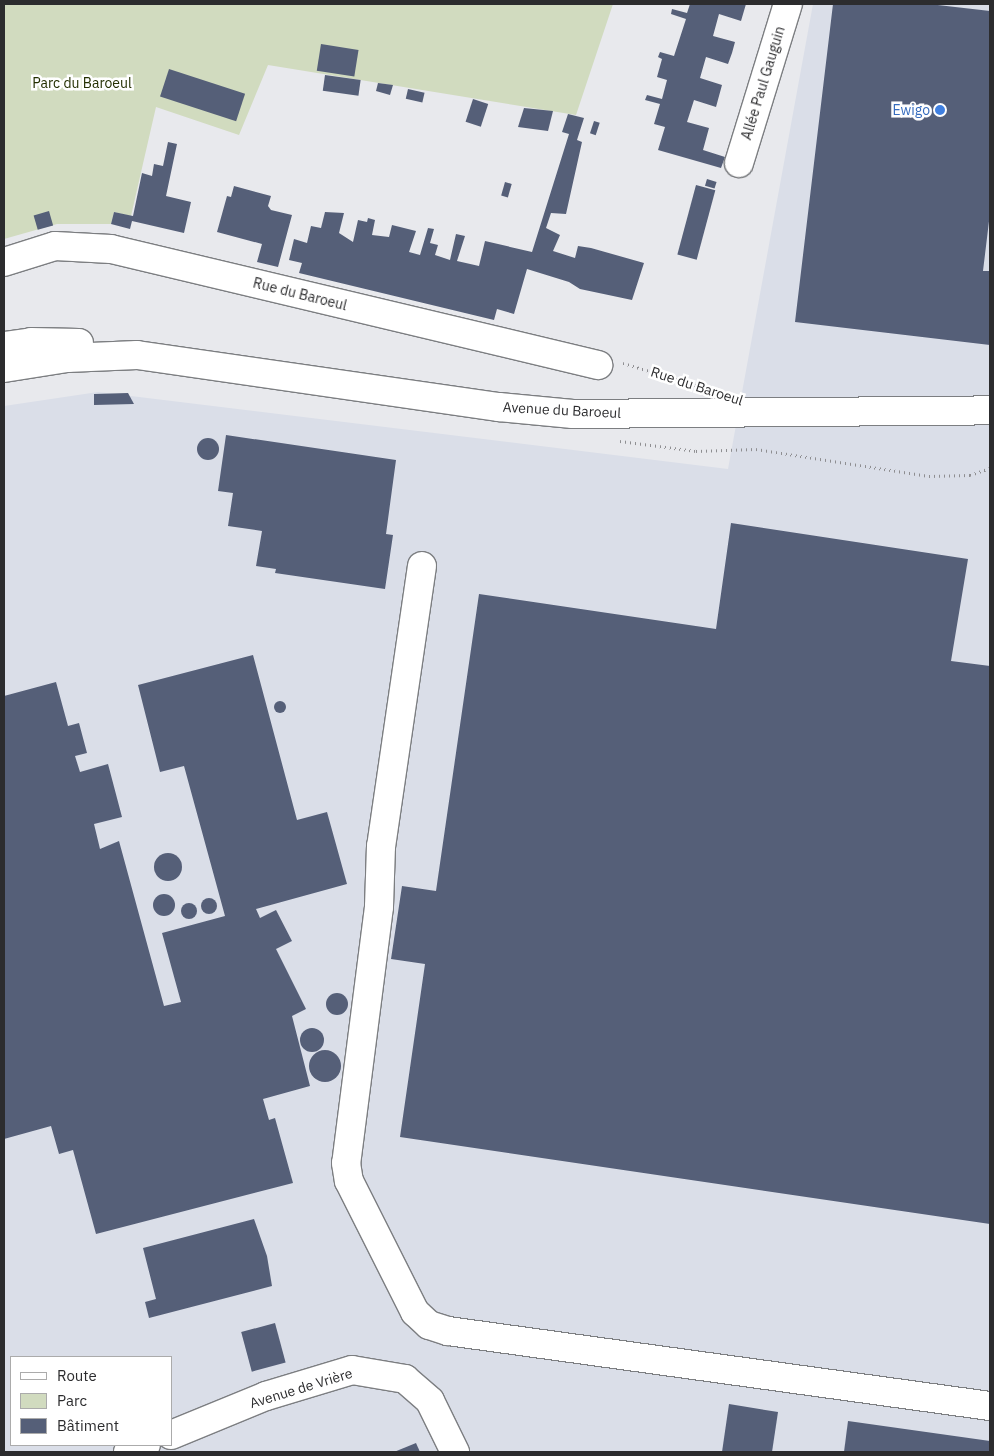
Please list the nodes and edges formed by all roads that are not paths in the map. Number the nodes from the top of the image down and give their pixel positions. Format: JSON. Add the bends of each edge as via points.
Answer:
{"nodes":[{"id":1,"x":788,"y":4,"type":"edge"},
{"id":2,"x":739,"y":163,"type":"dead end"},
{"id":3,"x":4,"y":262,"type":"edge"},
{"id":4,"x":4,"y":346,"type":"edge"},
{"id":5,"x":136,"y":355,"type":"junction"},
{"id":6,"x":596,"y":364,"type":"road end"},
{"id":7,"x":4,"y":368,"type":"edge"},
{"id":8,"x":990,"y":410,"type":"edge"},
{"id":9,"x":422,"y":566,"type":"dead end"},
{"id":10,"x":990,"y":1406,"type":"edge"},
{"id":11,"x":172,"y":1435,"type":"edge"},
{"id":12,"x":143,"y":1446,"type":"edge"},
{"id":13,"x":128,"y":1452,"type":"edge"},
{"id":14,"x":455,"y":1452,"type":"edge"}],
"edges":[{"from":1,"to":2,"type":"main road","name":"Allée Paul Gauguin"},
{"from":3,"to":6,"type":"main road","name":"Rue du Baroeul","via":[[55,246],[111,249]]},
{"from":4,"to":5,"type":"main road","name":"Avenue du Baroeul","via":[[57,341],[96,345]]},
{"from":5,"to":7,"type":"main road","name":"Avenue du Baroeul","via":[[67,358]]},
{"from":5,"to":8,"type":"main road","name":"Avenue du Baroeul","via":[[547,412]]},
{"from":9,"to":10,"type":"main road","via":[[381,846],[379,907],[346,1163],[348,1181],[415,1312],[429,1325],[448,1331]]},
{"from":11,"to":14,"type":"main road","name":"Avenue de Vrière","via":[[266,1396],[352,1370],[405,1379],[430,1401]]},
{"from":12,"to":13,"type":"main road"}]}
